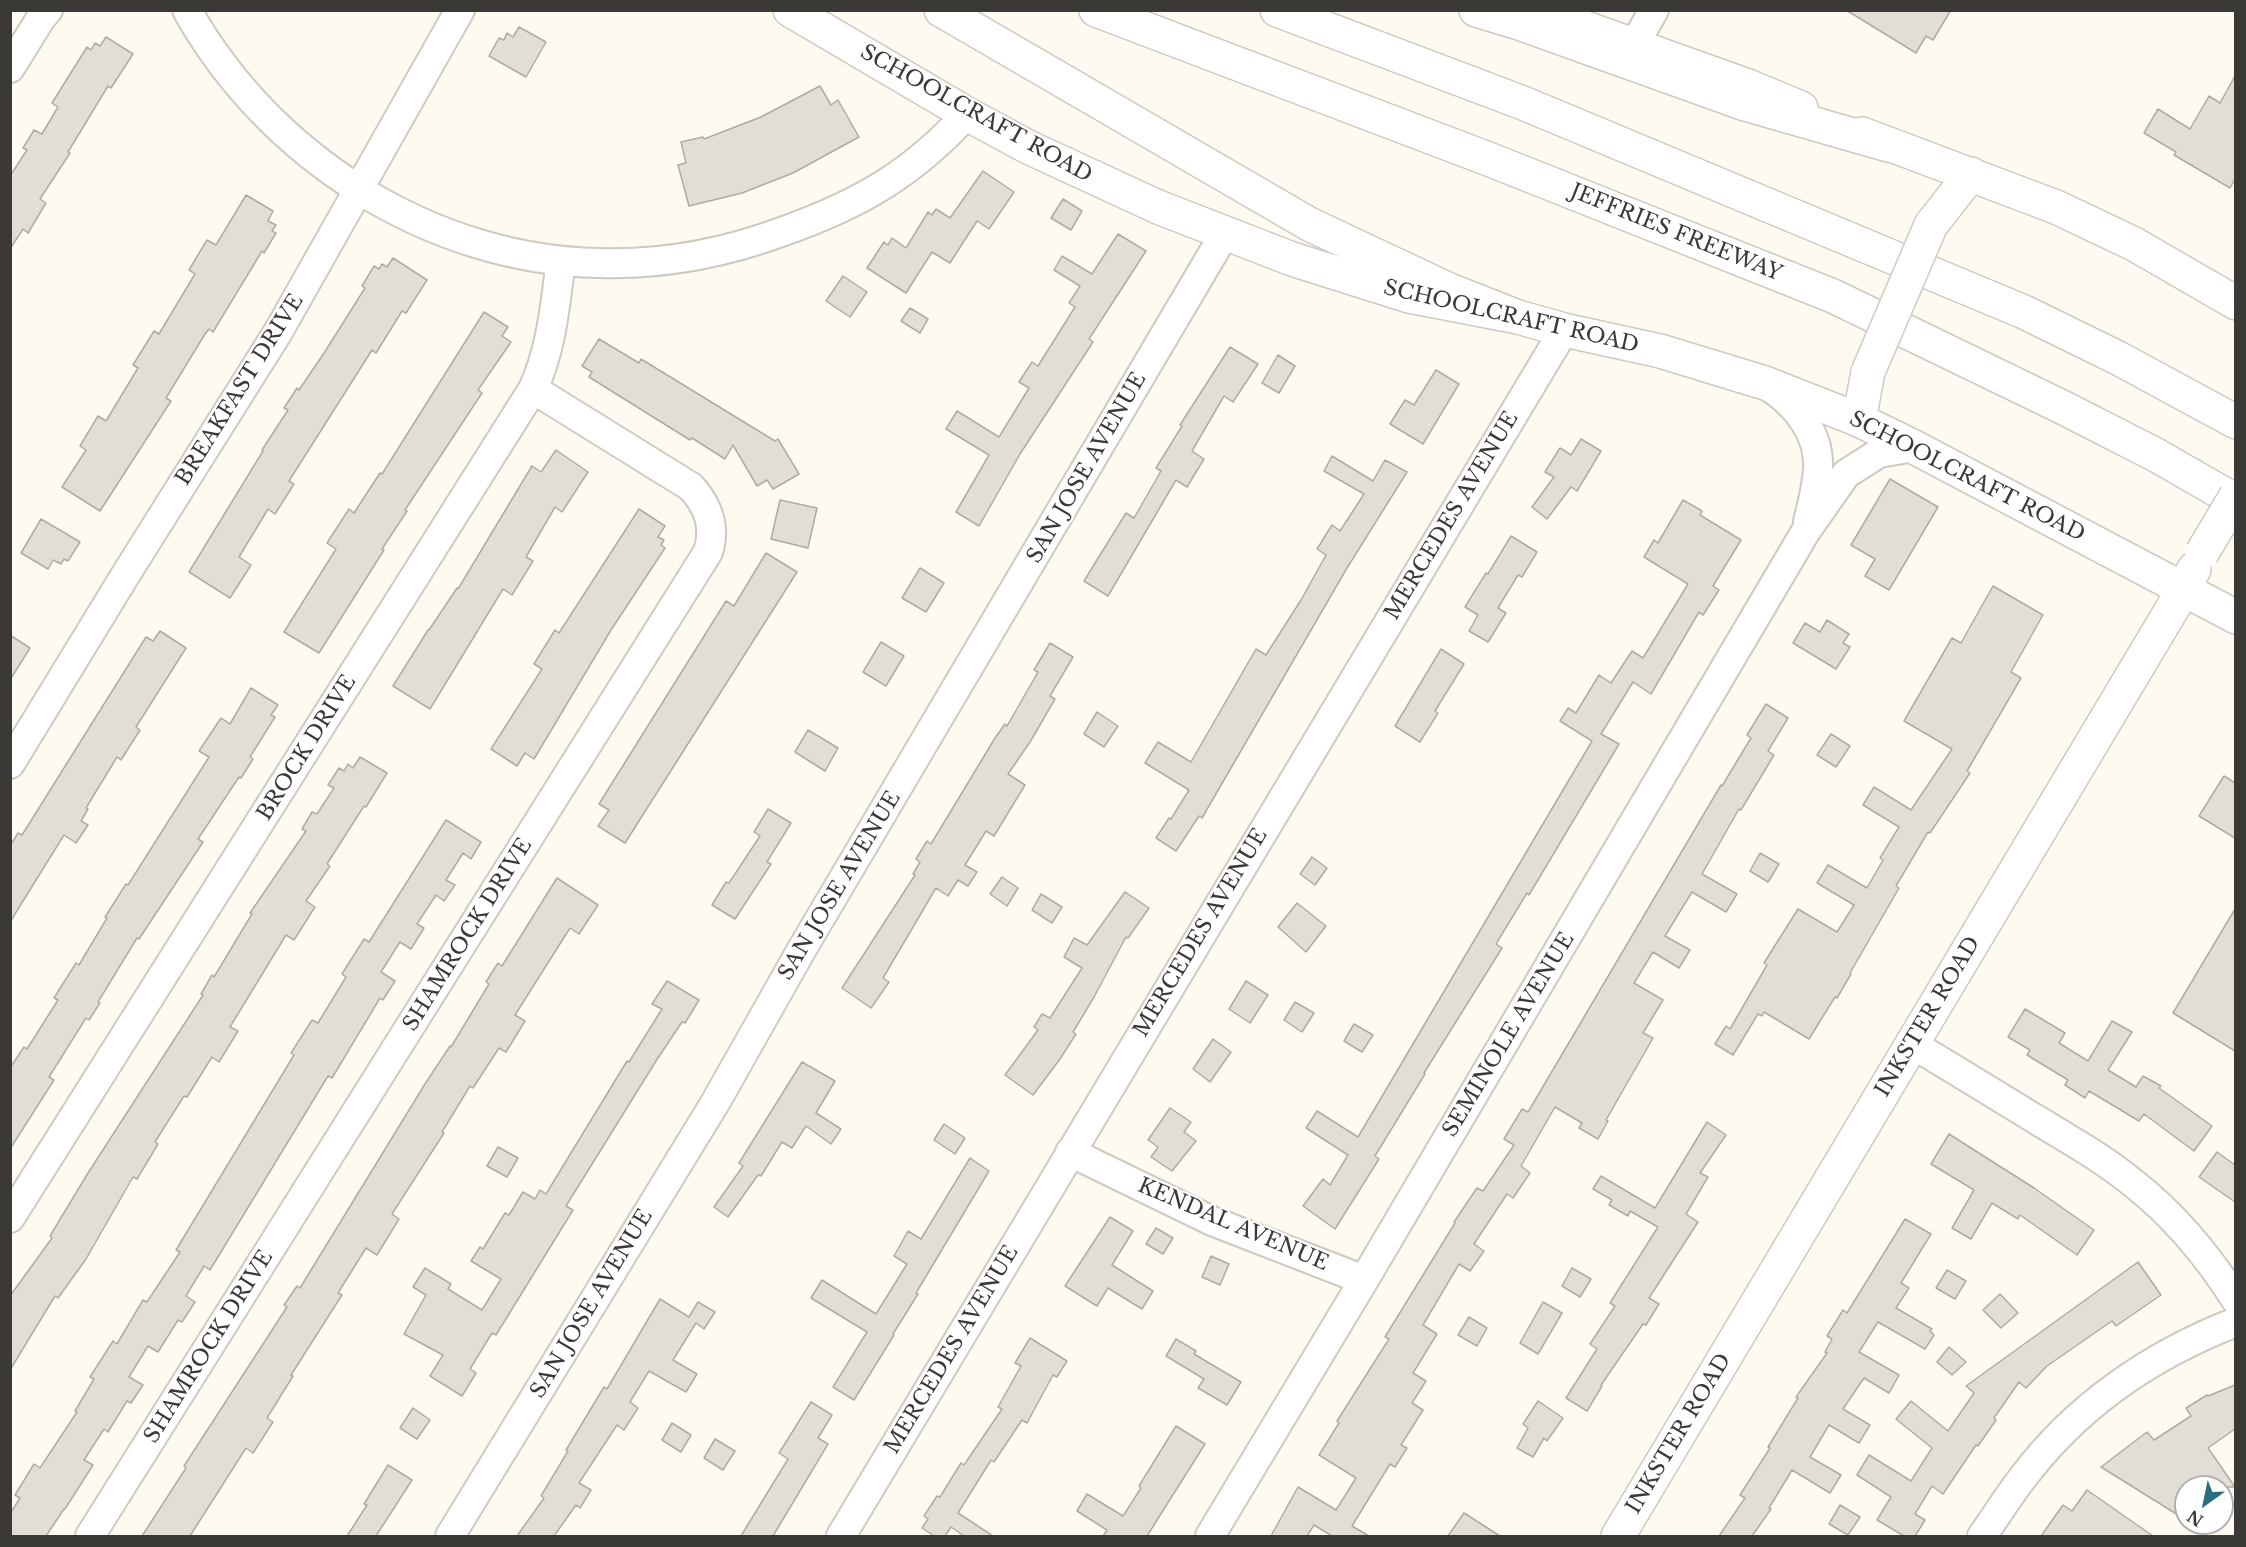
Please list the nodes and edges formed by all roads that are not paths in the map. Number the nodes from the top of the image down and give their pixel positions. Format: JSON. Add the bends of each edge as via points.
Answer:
{"nodes":[{"id":1,"x":48,"y":10,"type":"edge"},
{"id":2,"x":187,"y":10,"type":"edge"},
{"id":3,"x":460,"y":10,"type":"edge"},
{"id":4,"x":790,"y":10,"type":"edge"},
{"id":5,"x":941,"y":10,"type":"edge"},
{"id":6,"x":1096,"y":10,"type":"edge"},
{"id":7,"x":1277,"y":10,"type":"edge"},
{"id":8,"x":1476,"y":10,"type":"edge"},
{"id":9,"x":1535,"y":10,"type":"edge"},
{"id":10,"x":1653,"y":10,"type":"edge"},
{"id":11,"x":1634,"y":45,"type":"junction"},
{"id":12,"x":10,"y":68,"type":"edge"},
{"id":13,"x":966,"y":114,"type":"junction"},
{"id":14,"x":1888,"y":145,"type":"junction"},
{"id":15,"x":1971,"y":174,"type":"junction"},
{"id":16,"x":360,"y":190,"type":"junction"},
{"id":17,"x":1225,"y":233,"type":"junction"},
{"id":18,"x":561,"y":261,"type":"junction"},
{"id":19,"x":2235,"y":303,"type":"edge"},
{"id":20,"x":1518,"y":317,"type":"junction"},
{"id":21,"x":1564,"y":330,"type":"junction"},
{"id":22,"x":1765,"y":383,"type":"junction"},
{"id":23,"x":533,"y":389,"type":"junction"},
{"id":24,"x":1860,"y":420,"type":"junction"},
{"id":25,"x":2235,"y":422,"type":"edge"},
{"id":26,"x":1914,"y":447,"type":"junction"},
{"id":27,"x":2235,"y":496,"type":"edge"},
{"id":28,"x":2235,"y":501,"type":"edge"},
{"id":29,"x":1806,"y":531,"type":"junction"},
{"id":30,"x":2184,"y":589,"type":"junction"},
{"id":31,"x":2235,"y":617,"type":"edge"},
{"id":32,"x":14,"y":752,"type":"edge"},
{"id":33,"x":1912,"y":1044,"type":"junction"},
{"id":34,"x":1070,"y":1152,"type":"junction"},
{"id":35,"x":10,"y":1218,"type":"edge"},
{"id":36,"x":1364,"y":1280,"type":"junction"},
{"id":37,"x":2235,"y":1300,"type":"edge"},
{"id":38,"x":2235,"y":1322,"type":"edge"},
{"id":39,"x":90,"y":1536,"type":"edge"},
{"id":40,"x":450,"y":1536,"type":"edge"},
{"id":41,"x":841,"y":1536,"type":"edge"},
{"id":42,"x":1210,"y":1536,"type":"edge"},
{"id":43,"x":1618,"y":1536,"type":"edge"},
{"id":44,"x":1982,"y":1536,"type":"edge"}],
"edges":[{"from":1,"to":12,"type":"street"},
{"from":2,"to":16,"type":"street","via":[[219,60],[264,113],[297,144]]},
{"from":3,"to":16,"type":"street","name":"BREAKFAST DRIVE"},
{"from":4,"to":13,"type":"main road","name":"SCHOOLCRAFT ROAD"},
{"from":5,"to":20,"type":"main road","via":[[1309,224],[1447,289]]},
{"from":6,"to":28,"type":"main road","name":"JEFFRIES FREEWAY","via":[[1491,160],[1833,296],[2062,407]]},
{"from":7,"to":25,"type":"main road","via":[[1523,103],[2024,312]]},
{"from":8,"to":14,"type":"main road","via":[[1745,104]]},
{"from":9,"to":11,"type":"main road"},
{"from":10,"to":11,"type":"street"},
{"from":11,"to":14,"type":"main road","via":[[1748,86]]},
{"from":13,"to":17,"type":"main road","name":"SCHOOLCRAFT ROAD","via":[[1083,174]]},
{"from":13,"to":18,"type":"street","via":[[937,145],[887,185],[786,231],[674,259]]},
{"from":14,"to":15,"type":"main road"},
{"from":15,"to":19,"type":"main road","via":[[2056,207],[2134,244]]},
{"from":15,"to":24,"type":"main road","bridge":true,"via":[[1931,225],[1868,372]]},
{"from":16,"to":18,"type":"street","via":[[450,235],[517,254]]},
{"from":16,"to":32,"type":"street","name":"BREAKFAST DRIVE","via":[[278,333]]},
{"from":17,"to":20,"type":"main road","name":"SCHOOLCRAFT ROAD","via":[[1408,296]]},
{"from":17,"to":40,"type":"street","name":"SAN JOSE AVENUE","via":[[715,1103]]},
{"from":18,"to":23,"type":"street","name":"BROCK DRIVE","via":[[549,344]]},
{"from":20,"to":21,"type":"main road","name":"SCHOOLCRAFT ROAD"},
{"from":21,"to":22,"type":"main road","name":"SCHOOLCRAFT ROAD","via":[[1660,351]]},
{"from":21,"to":34,"type":"street","name":"MERCEDES AVENUE"},
{"from":22,"to":24,"type":"main road","name":"SCHOOLCRAFT ROAD"},
{"from":22,"to":29,"type":"street","via":[[1797,410],[1816,447],[1818,466]]},
{"from":23,"to":35,"type":"street","name":"BROCK DRIVE"},
{"from":23,"to":39,"type":"street","name":"SHAMROCK DRIVE","via":[[691,487],[709,512],[712,540],[708,552]]},
{"from":24,"to":26,"type":"main road","name":"SCHOOLCRAFT ROAD"},
{"from":26,"to":29,"type":"street","name":"SEMINOLE AVENUE","via":[[1879,453],[1846,474]]},
{"from":26,"to":30,"type":"main road","name":"SCHOOLCRAFT ROAD"},
{"from":27,"to":30,"type":"main road","name":"INKSTER ROAD","bridge":true},
{"from":29,"to":36,"type":"street","name":"SEMINOLE AVENUE"},
{"from":30,"to":31,"type":"main road","name":"SCHOOLCRAFT ROAD"},
{"from":30,"to":33,"type":"main road","name":"INKSTER ROAD"},
{"from":33,"to":37,"type":"street","via":[[2090,1151],[2133,1183],[2195,1243]]},
{"from":33,"to":43,"type":"main road","name":"INKSTER ROAD"},
{"from":34,"to":36,"type":"street","name":"KENDAL AVENUE","via":[[1212,1221]]},
{"from":34,"to":41,"type":"street","name":"MERCEDES AVENUE"},
{"from":36,"to":42,"type":"street","name":"SEMINOLE AVENUE"},
{"from":38,"to":44,"type":"street","via":[[2161,1357],[2124,1380],[2073,1422],[2020,1480]]}]}
